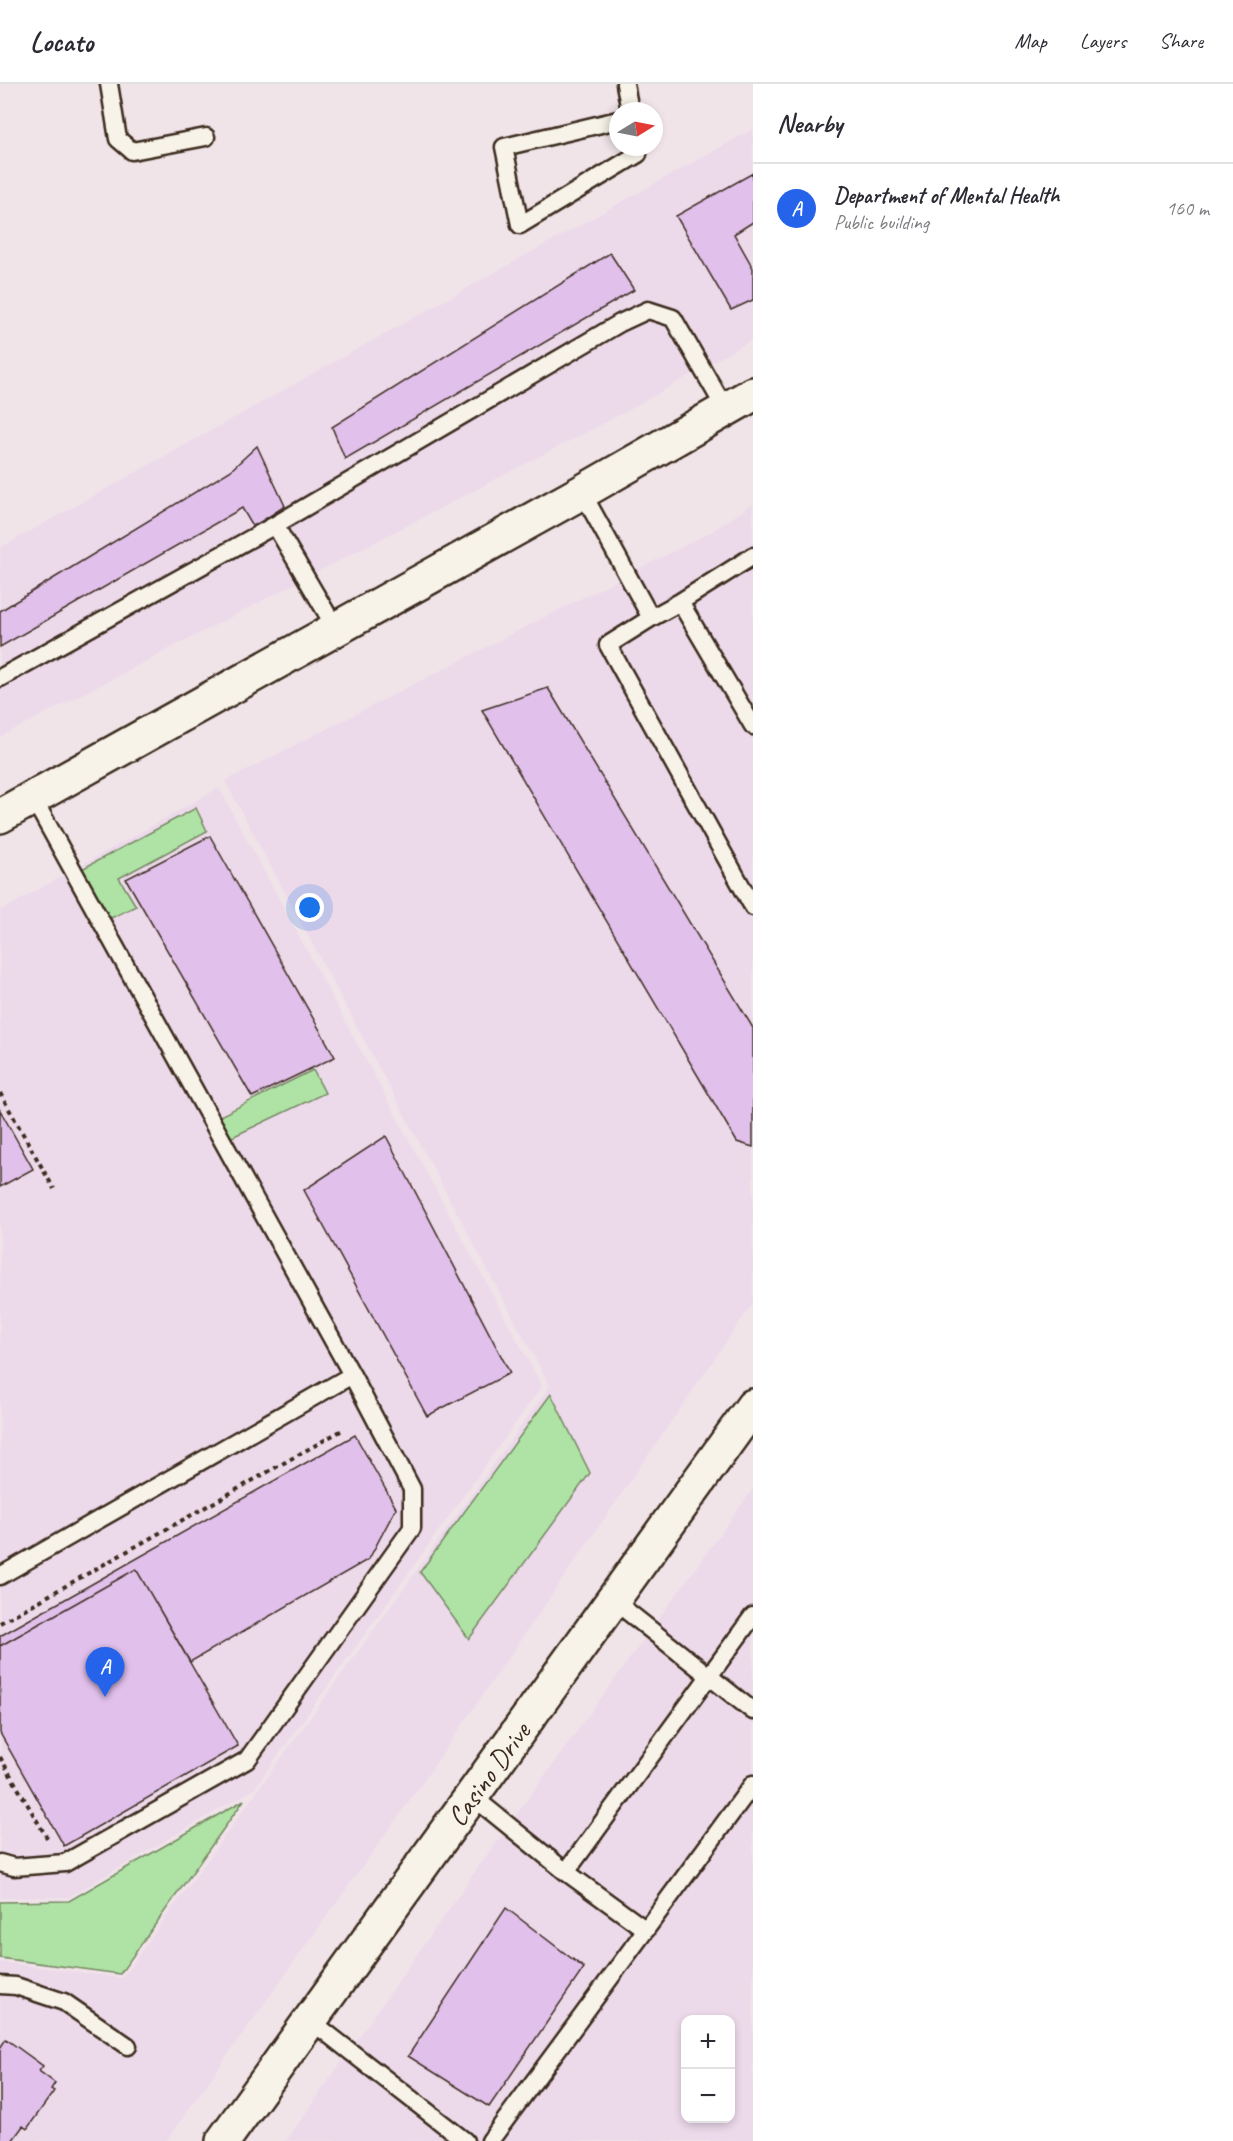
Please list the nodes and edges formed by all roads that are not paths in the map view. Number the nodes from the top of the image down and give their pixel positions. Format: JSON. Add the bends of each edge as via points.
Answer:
{"nodes":[{"id":1,"x":109,"y":84,"type":"edge"},
{"id":2,"x":625,"y":84,"type":"edge"},
{"id":3,"x":628,"y":102,"type":"edge"},
{"id":4,"x":609,"y":122,"type":"edge"},
{"id":5,"x":206,"y":137,"type":"dead end"},
{"id":6,"x":635,"y":156,"type":"edge"},
{"id":7,"x":746,"y":399,"type":"edge"},
{"id":8,"x":582,"y":492,"type":"junction"},
{"id":9,"x":275,"y":525,"type":"junction"},
{"id":10,"x":753,"y":556,"type":"edge"},
{"id":11,"x":680,"y":602,"type":"junction"},
{"id":12,"x":651,"y":618,"type":"junction"},
{"id":13,"x":336,"y":629,"type":"junction"},
{"id":14,"x":0,"y":678,"type":"edge"},
{"id":15,"x":753,"y":726,"type":"edge"},
{"id":16,"x":33,"y":798,"type":"junction"},
{"id":17,"x":0,"y":816,"type":"edge"},
{"id":18,"x":753,"y":907,"type":"edge"},
{"id":19,"x":352,"y":1375,"type":"junction"},
{"id":20,"x":753,"y":1406,"type":"edge"},
{"id":21,"x":0,"y":1576,"type":"edge"},
{"id":22,"x":613,"y":1600,"type":"junction"},
{"id":23,"x":753,"y":1616,"type":"edge"},
{"id":24,"x":710,"y":1676,"type":"junction"},
{"id":25,"x":753,"y":1711,"type":"edge"},
{"id":26,"x":753,"y":1784,"type":"edge"},
{"id":27,"x":472,"y":1796,"type":"junction"},
{"id":28,"x":0,"y":1863,"type":"edge"},
{"id":29,"x":566,"y":1872,"type":"junction"},
{"id":30,"x":646,"y":1929,"type":"junction"},
{"id":31,"x":0,"y":1984,"type":"edge"},
{"id":32,"x":310,"y":2020,"type":"junction"},
{"id":33,"x":128,"y":2046,"type":"dead end"},
{"id":34,"x":223,"y":2141,"type":"edge"},
{"id":35,"x":465,"y":2141,"type":"edge"},
{"id":36,"x":490,"y":2141,"type":"edge"}],
"edges":[{"from":1,"to":5,"type":"lane","via":[[118,139],[132,151]]},
{"from":2,"to":3,"type":"lane"},
{"from":4,"to":6,"type":"lane","via":[[504,147],[520,225]]},
{"from":7,"to":8,"type":"street"},
{"from":7,"to":9,"type":"lane","via":[[673,318],[648,310]]},
{"from":8,"to":12,"type":"lane"},
{"from":8,"to":13,"type":"street"},
{"from":9,"to":13,"type":"lane"},
{"from":9,"to":14,"type":"lane"},
{"from":10,"to":11,"type":"lane"},
{"from":11,"to":12,"type":"lane"},
{"from":11,"to":15,"type":"lane"},
{"from":12,"to":18,"type":"lane","via":[[608,645]]},
{"from":13,"to":16,"type":"street"},
{"from":16,"to":17,"type":"street"},
{"from":16,"to":19,"type":"lane"},
{"from":19,"to":21,"type":"lane"},
{"from":19,"to":28,"type":"lane","via":[[412,1489],[412,1528],[247,1761],[65,1863],[14,1867]]},
{"from":20,"to":22,"type":"street","name":"Casino Drive"},
{"from":22,"to":24,"type":"lane"},
{"from":22,"to":27,"type":"street","name":"Casino Drive"},
{"from":23,"to":24,"type":"lane"},
{"from":24,"to":25,"type":"lane"},
{"from":24,"to":29,"type":"lane"},
{"from":26,"to":30,"type":"lane"},
{"from":27,"to":29,"type":"lane"},
{"from":27,"to":32,"type":"street","name":"Casino Drive"},
{"from":29,"to":30,"type":"lane"},
{"from":30,"to":36,"type":"lane"},
{"from":31,"to":33,"type":"lane","via":[[63,2002]]},
{"from":32,"to":34,"type":"street","name":"Casino Drive"},
{"from":32,"to":35,"type":"lane"}]}
